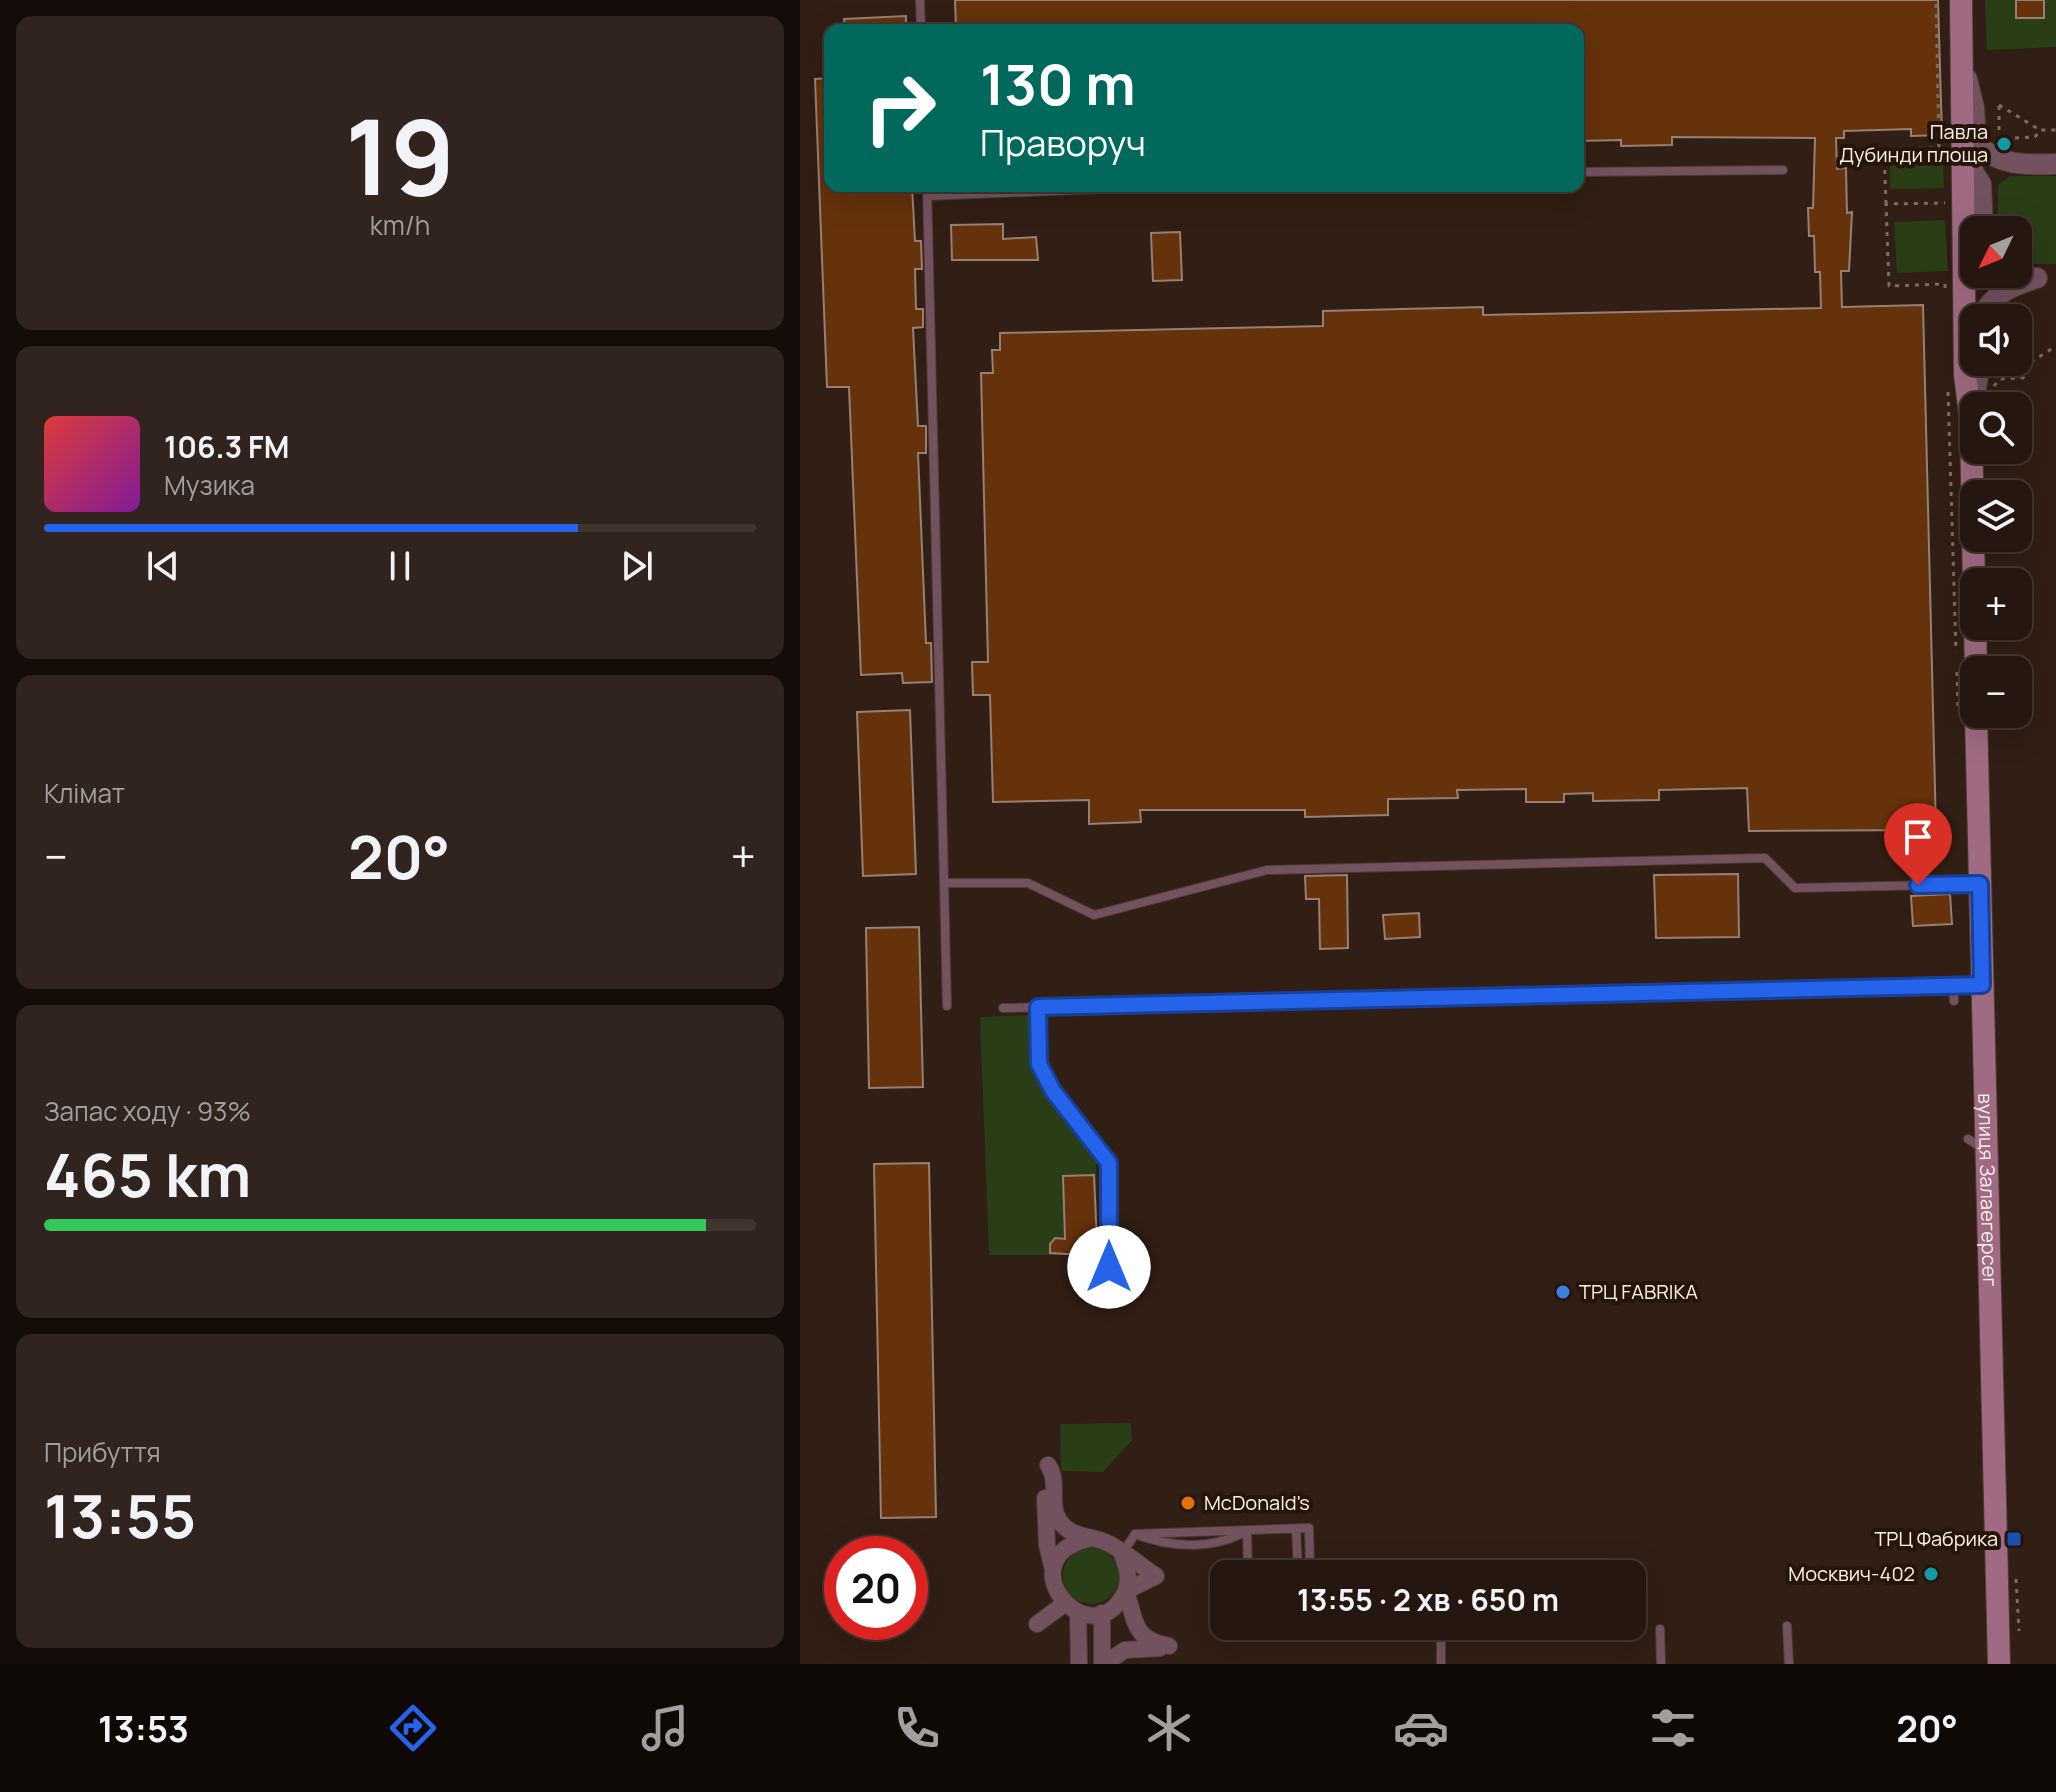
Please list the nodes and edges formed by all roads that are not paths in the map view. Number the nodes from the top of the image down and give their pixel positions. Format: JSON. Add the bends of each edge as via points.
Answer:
{"nodes":[{"id":1,"x":920,"y":0,"type":"edge"},
{"id":2,"x":1961,"y":0,"type":"edge"},
{"id":3,"x":921,"y":24,"type":"edge"},
{"id":4,"x":1964,"y":64,"type":"junction"},
{"id":5,"x":1962,"y":154,"type":"junction"},
{"id":6,"x":2056,"y":164,"type":"edge"},
{"id":7,"x":2019,"y":165,"type":"junction"},
{"id":8,"x":1783,"y":170,"type":"dead end"},
{"id":9,"x":1584,"y":172,"type":"edge"},
{"id":10,"x":1981,"y":184,"type":"junction"},
{"id":11,"x":927,"y":192,"type":"edge"},
{"id":12,"x":1954,"y":205,"type":"junction"},
{"id":13,"x":1982,"y":216,"type":"edge"},
{"id":14,"x":2046,"y":278,"type":"edge"},
{"id":15,"x":1988,"y":304,"type":"edge"},
{"id":16,"x":1967,"y":392,"type":"edge"},
{"id":17,"x":1972,"y":464,"type":"edge"},
{"id":18,"x":1974,"y":568,"type":"edge"},
{"id":19,"x":1968,"y":728,"type":"edge"},
{"id":20,"x":944,"y":883,"type":"junction"},
{"id":21,"x":1980,"y":884,"type":"junction"},
{"id":22,"x":1953,"y":985,"type":"junction"},
{"id":23,"x":1982,"y":985,"type":"junction"},
{"id":24,"x":1954,"y":1001,"type":"dead end"},
{"id":25,"x":947,"y":1006,"type":"dead end"},
{"id":26,"x":1038,"y":1007,"type":"junction"},
{"id":27,"x":1003,"y":1008,"type":"dead end"},
{"id":28,"x":1968,"y":1139,"type":"dead end"},
{"id":29,"x":1988,"y":1151,"type":"junction"},
{"id":30,"x":1109,"y":1267,"type":"dead end"},
{"id":31,"x":1296,"y":1529,"type":"junction"},
{"id":32,"x":1247,"y":1531,"type":"junction"},
{"id":33,"x":1088,"y":1539,"type":"junction"},
{"id":34,"x":1122,"y":1555,"type":"junction"},
{"id":35,"x":1248,"y":1560,"type":"edge"},
{"id":36,"x":1298,"y":1560,"type":"edge"},
{"id":37,"x":1310,"y":1560,"type":"edge"},
{"id":38,"x":1049,"y":1581,"type":"junction"},
{"id":39,"x":1126,"y":1591,"type":"junction"},
{"id":40,"x":1071,"y":1608,"type":"junction"},
{"id":41,"x":1102,"y":1613,"type":"junction"},
{"id":42,"x":1037,"y":1624,"type":"dead end"},
{"id":43,"x":1787,"y":1626,"type":"dead end"},
{"id":44,"x":1660,"y":1629,"type":"dead end"},
{"id":45,"x":1441,"y":1640,"type":"edge"},
{"id":46,"x":1079,"y":1664,"type":"edge"},
{"id":47,"x":1103,"y":1664,"type":"edge"},
{"id":48,"x":1441,"y":1664,"type":"edge"},
{"id":49,"x":1661,"y":1664,"type":"edge"},
{"id":50,"x":1789,"y":1664,"type":"edge"},
{"id":51,"x":1999,"y":1664,"type":"edge"}],
"edges":[{"from":1,"to":3,"type":"lane"},
{"from":2,"to":4,"type":"main road"},
{"from":4,"to":5,"type":"main road"},
{"from":4,"to":7,"type":"street","via":[[1976,144],[1994,160]]},
{"from":5,"to":10,"type":"street"},
{"from":5,"to":12,"type":"main road"},
{"from":6,"to":7,"type":"street"},
{"from":7,"to":10,"type":"street","via":[[1996,171]]},
{"from":8,"to":9,"type":"lane"},
{"from":10,"to":12,"type":"street"},
{"from":10,"to":13,"type":"street"},
{"from":11,"to":20,"type":"lane"},
{"from":12,"to":16,"type":"main road"},
{"from":14,"to":15,"type":"street","via":[[2009,287]]},
{"from":17,"to":18,"type":"main road"},
{"from":19,"to":21,"type":"main road","name":"вулиця Залаегерсег"},
{"from":20,"to":21,"type":"lane","via":[[1028,883],[1094,915],[1267,870],[1765,858],[1795,888]]},
{"from":20,"to":25,"type":"lane"},
{"from":21,"to":23,"type":"main road","name":"вулиця Залаегерсег"},
{"from":22,"to":23,"type":"lane"},
{"from":22,"to":24,"type":"lane"},
{"from":22,"to":26,"type":"lane"},
{"from":23,"to":29,"type":"main road","name":"вулиця Залаегерсег"},
{"from":26,"to":27,"type":"lane"},
{"from":26,"to":30,"type":"lane","via":[[1039,1064],[1053,1091],[1109,1163]]},
{"from":28,"to":29,"type":"lane"},
{"from":29,"to":51,"type":"main road","name":"вулиця Залаегерсег"},
{"from":31,"to":32,"type":"lane"},
{"from":31,"to":36,"type":"lane"},
{"from":31,"to":37,"type":"lane","via":[[1309,1528]]},
{"from":32,"to":34,"type":"lane","via":[[1222,1543],[1160,1544],[1135,1534]]},
{"from":32,"to":35,"type":"lane"},
{"from":33,"to":34,"type":"street","via":[[1101,1540]]},
{"from":33,"to":38,"type":"street","via":[[1065,1549]]},
{"from":33,"to":38,"type":"street","via":[[1058,1520],[1054,1473],[1048,1465],[1044,1473]]},
{"from":34,"to":39,"type":"street","via":[[1129,1579]]},
{"from":34,"to":39,"type":"street","via":[[1156,1576]]},
{"from":38,"to":40,"type":"street"},
{"from":39,"to":41,"type":"street"},
{"from":39,"to":47,"type":"street","via":[[1140,1635],[1169,1646],[1125,1650]]},
{"from":40,"to":41,"type":"street"},
{"from":40,"to":42,"type":"street"},
{"from":40,"to":46,"type":"street"},
{"from":41,"to":47,"type":"street"},
{"from":43,"to":50,"type":"lane"},
{"from":44,"to":49,"type":"lane"},
{"from":45,"to":48,"type":"lane"}]}
